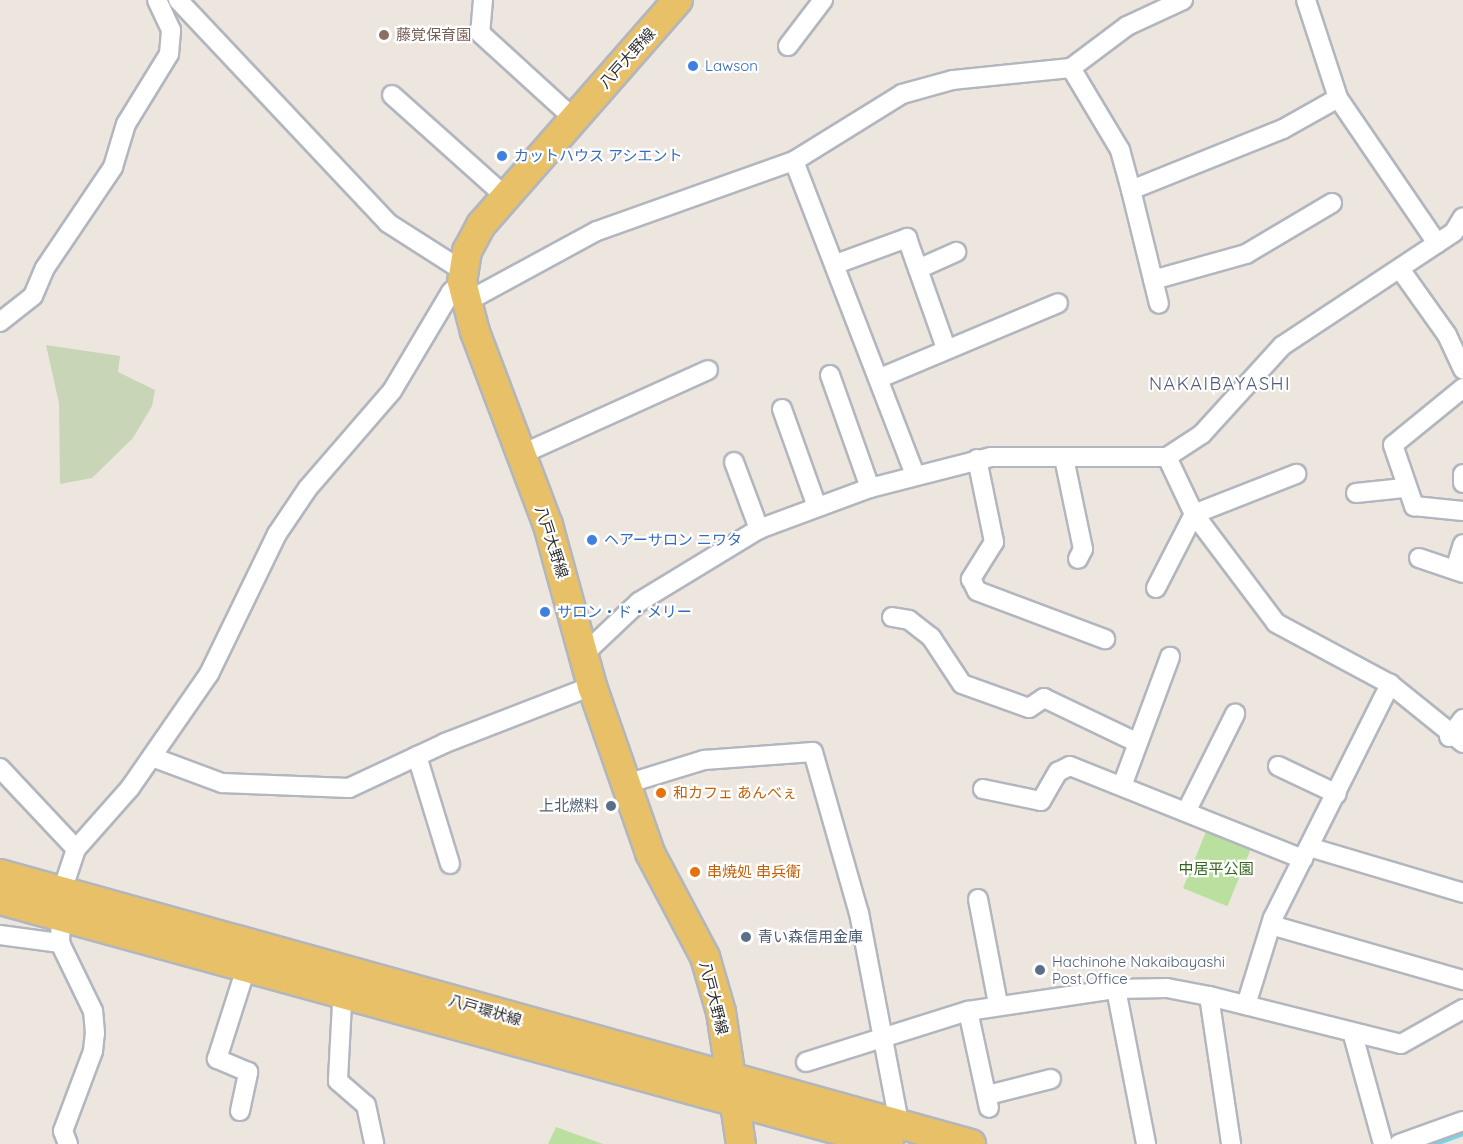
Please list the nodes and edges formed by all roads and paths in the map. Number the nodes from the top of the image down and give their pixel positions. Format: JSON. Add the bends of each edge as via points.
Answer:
{"nodes":[{"id":1,"x":157,"y":0,"type":"edge"},
{"id":2,"x":178,"y":0,"type":"edge"},
{"id":3,"x":483,"y":0,"type":"edge"},
{"id":4,"x":678,"y":0,"type":"edge"},
{"id":5,"x":823,"y":0,"type":"edge"},
{"id":6,"x":1183,"y":0,"type":"edge"},
{"id":7,"x":1306,"y":0,"type":"edge"},
{"id":8,"x":788,"y":46,"type":"dead end"},
{"id":9,"x":1071,"y":68,"type":"junction"},
{"id":10,"x":392,"y":95,"type":"dead end"},
{"id":11,"x":1338,"y":98,"type":"junction"},
{"id":12,"x":573,"y":118,"type":"junction"},
{"id":13,"x":794,"y":160,"type":"junction"},
{"id":14,"x":1131,"y":190,"type":"junction"},
{"id":15,"x":504,"y":195,"type":"junction"},
{"id":16,"x":1332,"y":203,"type":"dead end"},
{"id":17,"x":1463,"y":217,"type":"edge"},
{"id":18,"x":1437,"y":243,"type":"junction"},
{"id":19,"x":956,"y":252,"type":"dead end"},
{"id":20,"x":836,"y":264,"type":"junction"},
{"id":21,"x":918,"y":268,"type":"junction"},
{"id":22,"x":1400,"y":269,"type":"junction"},
{"id":23,"x":1153,"y":280,"type":"junction"},
{"id":24,"x":464,"y":285,"type":"junction"},
{"id":25,"x":1058,"y":303,"type":"dead end"},
{"id":26,"x":1159,"y":304,"type":"dead end"},
{"id":27,"x":0,"y":322,"type":"edge"},
{"id":28,"x":946,"y":348,"type":"junction"},
{"id":29,"x":1463,"y":369,"type":"edge"},
{"id":30,"x":708,"y":370,"type":"dead end"},
{"id":31,"x":830,"y":375,"type":"dead end"},
{"id":32,"x":880,"y":378,"type":"junction"},
{"id":33,"x":1463,"y":388,"type":"edge"},
{"id":34,"x":782,"y":409,"type":"dead end"},
{"id":35,"x":522,"y":454,"type":"junction"},
{"id":36,"x":1167,"y":457,"type":"junction"},
{"id":37,"x":1064,"y":458,"type":"junction"},
{"id":38,"x":977,"y":459,"type":"junction"},
{"id":39,"x":734,"y":462,"type":"dead end"},
{"id":40,"x":915,"y":474,"type":"junction"},
{"id":41,"x":1296,"y":474,"type":"dead end"},
{"id":42,"x":1463,"y":474,"type":"edge"},
{"id":43,"x":1463,"y":483,"type":"edge"},
{"id":44,"x":870,"y":488,"type":"junction"},
{"id":45,"x":1404,"y":488,"type":"junction"},
{"id":46,"x":1356,"y":493,"type":"dead end"},
{"id":47,"x":817,"y":507,"type":"junction"},
{"id":48,"x":1463,"y":511,"type":"edge"},
{"id":49,"x":1194,"y":514,"type":"junction"},
{"id":50,"x":759,"y":529,"type":"junction"},
{"id":51,"x":1463,"y":544,"type":"edge"},
{"id":52,"x":1419,"y":558,"type":"dead end"},
{"id":53,"x":1078,"y":559,"type":"dead end"},
{"id":54,"x":1459,"y":572,"type":"edge"},
{"id":55,"x":1156,"y":588,"type":"dead end"},
{"id":56,"x":892,"y":617,"type":"dead end"},
{"id":57,"x":1105,"y":639,"type":"dead end"},
{"id":58,"x":584,"y":654,"type":"junction"},
{"id":59,"x":1170,"y":657,"type":"dead end"},
{"id":60,"x":1390,"y":684,"type":"junction"},
{"id":61,"x":592,"y":686,"type":"junction"},
{"id":62,"x":1235,"y":714,"type":"dead end"},
{"id":63,"x":1463,"y":719,"type":"edge"},
{"id":64,"x":1456,"y":740,"type":"edge"},
{"id":65,"x":1138,"y":743,"type":"junction"},
{"id":66,"x":417,"y":756,"type":"junction"},
{"id":67,"x":152,"y":757,"type":"junction"},
{"id":68,"x":1278,"y":766,"type":"dead end"},
{"id":69,"x":0,"y":768,"type":"edge"},
{"id":70,"x":626,"y":784,"type":"junction"},
{"id":71,"x":1122,"y":786,"type":"junction"},
{"id":72,"x":983,"y":789,"type":"dead end"},
{"id":73,"x":1337,"y":794,"type":"junction"},
{"id":74,"x":1186,"y":812,"type":"junction"},
{"id":75,"x":76,"y":849,"type":"junction"},
{"id":76,"x":1306,"y":853,"type":"junction"},
{"id":77,"x":450,"y":864,"type":"dead end"},
{"id":78,"x":0,"y":874,"type":"edge"},
{"id":79,"x":1463,"y":893,"type":"edge"},
{"id":80,"x":978,"y":899,"type":"dead end"},
{"id":81,"x":0,"y":900,"type":"edge"},
{"id":82,"x":60,"y":917,"type":"junction"},
{"id":83,"x":1271,"y":925,"type":"junction"},
{"id":84,"x":0,"y":935,"type":"edge"},
{"id":85,"x":246,"y":968,"type":"junction"},
{"id":86,"x":1463,"y":980,"type":"edge"},
{"id":87,"x":344,"y":983,"type":"junction"},
{"id":88,"x":1116,"y":988,"type":"junction"},
{"id":89,"x":1209,"y":996,"type":"junction"},
{"id":90,"x":998,"y":1004,"type":"junction"},
{"id":91,"x":1246,"y":1005,"type":"junction"},
{"id":92,"x":1463,"y":1009,"type":"edge"},
{"id":93,"x":968,"y":1011,"type":"junction"},
{"id":94,"x":1353,"y":1035,"type":"junction"},
{"id":95,"x":883,"y":1041,"type":"junction"},
{"id":96,"x":806,"y":1062,"type":"dead end"},
{"id":97,"x":1051,"y":1079,"type":"dead end"},
{"id":98,"x":733,"y":1093,"type":"junction"},
{"id":99,"x":240,"y":1111,"type":"dead end"},
{"id":100,"x":1463,"y":1121,"type":"edge"},
{"id":101,"x":894,"y":1134,"type":"edge"},
{"id":102,"x":61,"y":1140,"type":"edge"},
{"id":103,"x":374,"y":1144,"type":"edge"},
{"id":104,"x":741,"y":1144,"type":"edge"},
{"id":105,"x":971,"y":1144,"type":"edge"},
{"id":106,"x":1146,"y":1144,"type":"edge"},
{"id":107,"x":1231,"y":1144,"type":"edge"},
{"id":108,"x":1383,"y":1144,"type":"edge"},
{"id":109,"x":1399,"y":1144,"type":"edge"}],
"edges":[{"from":1,"to":27,"type":"street","via":[[171,30],[169,54],[126,124],[113,167],[45,268],[33,296]]},
{"from":2,"to":24,"type":"street","via":[[388,223]]},
{"from":3,"to":12,"type":"street","via":[[480,33]]},
{"from":4,"to":12,"type":"main road","name":"八戸大野線"},
{"from":5,"to":8,"type":"street"},
{"from":6,"to":9,"type":"street","via":[[1127,26]]},
{"from":7,"to":11,"type":"street"},
{"from":9,"to":13,"type":"street","via":[[953,80],[912,91],[804,150]]},
{"from":9,"to":14,"type":"street","via":[[1120,150]]},
{"from":10,"to":15,"type":"street"},
{"from":11,"to":14,"type":"street","via":[[1283,129]]},
{"from":11,"to":18,"type":"street"},
{"from":12,"to":15,"type":"main road","name":"八戸大野線"},
{"from":13,"to":20,"type":"street"},
{"from":13,"to":24,"type":"street","via":[[597,231]]},
{"from":14,"to":23,"type":"street"},
{"from":15,"to":24,"type":"main road","name":"八戸大野線","via":[[472,239]]},
{"from":16,"to":23,"type":"street","via":[[1246,254]]},
{"from":17,"to":18,"type":"street"},
{"from":18,"to":22,"type":"street"},
{"from":19,"to":21,"type":"street"},
{"from":20,"to":21,"type":"street","via":[[907,238]]},
{"from":20,"to":32,"type":"street"},
{"from":21,"to":28,"type":"street"},
{"from":22,"to":29,"type":"street","via":[[1447,335]]},
{"from":22,"to":36,"type":"street","via":[[1282,346],[1202,434]]},
{"from":23,"to":26,"type":"street"},
{"from":24,"to":35,"type":"main road","name":"八戸大野線"},
{"from":24,"to":67,"type":"street","via":[[451,292],[392,391],[290,514],[224,649]]},
{"from":25,"to":28,"type":"street"},
{"from":28,"to":32,"type":"street","via":[[939,358]]},
{"from":30,"to":35,"type":"street"},
{"from":31,"to":44,"type":"street"},
{"from":32,"to":40,"type":"street"},
{"from":33,"to":45,"type":"street","via":[[1393,445]]},
{"from":34,"to":47,"type":"street"},
{"from":35,"to":58,"type":"main road","name":"八戸大野線","via":[[564,577]]},
{"from":36,"to":37,"type":"street"},
{"from":36,"to":49,"type":"street"},
{"from":37,"to":38,"type":"street"},
{"from":37,"to":53,"type":"street","via":[[1083,549]]},
{"from":38,"to":40,"type":"street"},
{"from":38,"to":57,"type":"street","via":[[994,542],[972,579],[977,591]]},
{"from":39,"to":50,"type":"street"},
{"from":40,"to":44,"type":"street"},
{"from":41,"to":49,"type":"street"},
{"from":42,"to":43,"type":"street"},
{"from":44,"to":47,"type":"street"},
{"from":45,"to":46,"type":"street"},
{"from":45,"to":48,"type":"street","via":[[1414,506]]},
{"from":47,"to":50,"type":"street"},
{"from":49,"to":55,"type":"street"},
{"from":49,"to":60,"type":"street","via":[[1276,623]]},
{"from":50,"to":58,"type":"street","via":[[639,602]]},
{"from":51,"to":54,"type":"street"},
{"from":52,"to":54,"type":"street"},
{"from":56,"to":65,"type":"street","via":[[909,621],[931,637],[962,684],[1029,708],[1044,698]]},
{"from":58,"to":61,"type":"main road","name":"八戸大野線"},
{"from":59,"to":65,"type":"street"},
{"from":60,"to":64,"type":"street"},
{"from":60,"to":73,"type":"street"},
{"from":61,"to":66,"type":"street"},
{"from":61,"to":70,"type":"main road","name":"八戸大野線"},
{"from":62,"to":74,"type":"street"},
{"from":63,"to":64,"type":"street"},
{"from":65,"to":71,"type":"street"},
{"from":66,"to":67,"type":"street","via":[[362,784],[338,788],[222,783]]},
{"from":66,"to":77,"type":"street"},
{"from":67,"to":75,"type":"street"},
{"from":68,"to":73,"type":"street"},
{"from":69,"to":75,"type":"street"},
{"from":70,"to":95,"type":"street","via":[[704,760],[813,752],[860,913]]},
{"from":70,"to":98,"type":"main road","name":"八戸大野線","via":[[650,853],[705,957],[721,1012]]},
{"from":71,"to":72,"type":"street","via":[[1070,766],[1058,772],[1041,801]]},
{"from":71,"to":74,"type":"street"},
{"from":73,"to":76,"type":"street"},
{"from":74,"to":76,"type":"street"},
{"from":75,"to":82,"type":"street"},
{"from":76,"to":79,"type":"street"},
{"from":76,"to":83,"type":"street"},
{"from":78,"to":82,"type":"main road","name":"八戸環状線"},
{"from":80,"to":90,"type":"street"},
{"from":81,"to":82,"type":"main road","name":"八戸環状線"},
{"from":82,"to":84,"type":"street"},
{"from":82,"to":85,"type":"main road","name":"八戸環状線"},
{"from":82,"to":87,"type":"main road","name":"八戸環状線"},
{"from":82,"to":102,"type":"street","via":[[93,1011],[94,1033],[93,1051]]},
{"from":83,"to":86,"type":"street"},
{"from":83,"to":91,"type":"street"},
{"from":85,"to":87,"type":"main road","name":"八戸環状線"},
{"from":85,"to":99,"type":"street","via":[[217,1059],[248,1072]]},
{"from":87,"to":98,"type":"main road","name":"八戸環状線"},
{"from":87,"to":103,"type":"street","via":[[338,1081],[366,1105]]},
{"from":88,"to":89,"type":"street","via":[[1167,988]]},
{"from":88,"to":90,"type":"street"},
{"from":88,"to":106,"type":"street"},
{"from":89,"to":91,"type":"street"},
{"from":89,"to":107,"type":"street"},
{"from":90,"to":93,"type":"street"},
{"from":91,"to":94,"type":"street"},
{"from":92,"to":94,"type":"street","via":[[1401,1044]]},
{"from":93,"to":95,"type":"street"},
{"from":93,"to":97,"type":"street","via":[[988,1102]]},
{"from":94,"to":108,"type":"street"},
{"from":95,"to":96,"type":"street"},
{"from":95,"to":101,"type":"street"},
{"from":98,"to":101,"type":"main road","name":"八戸環状線"},
{"from":98,"to":104,"type":"main road","name":"八戸大野線"},
{"from":100,"to":109,"type":"street"},
{"from":101,"to":105,"type":"main road","name":"八戸環状線"}]}
